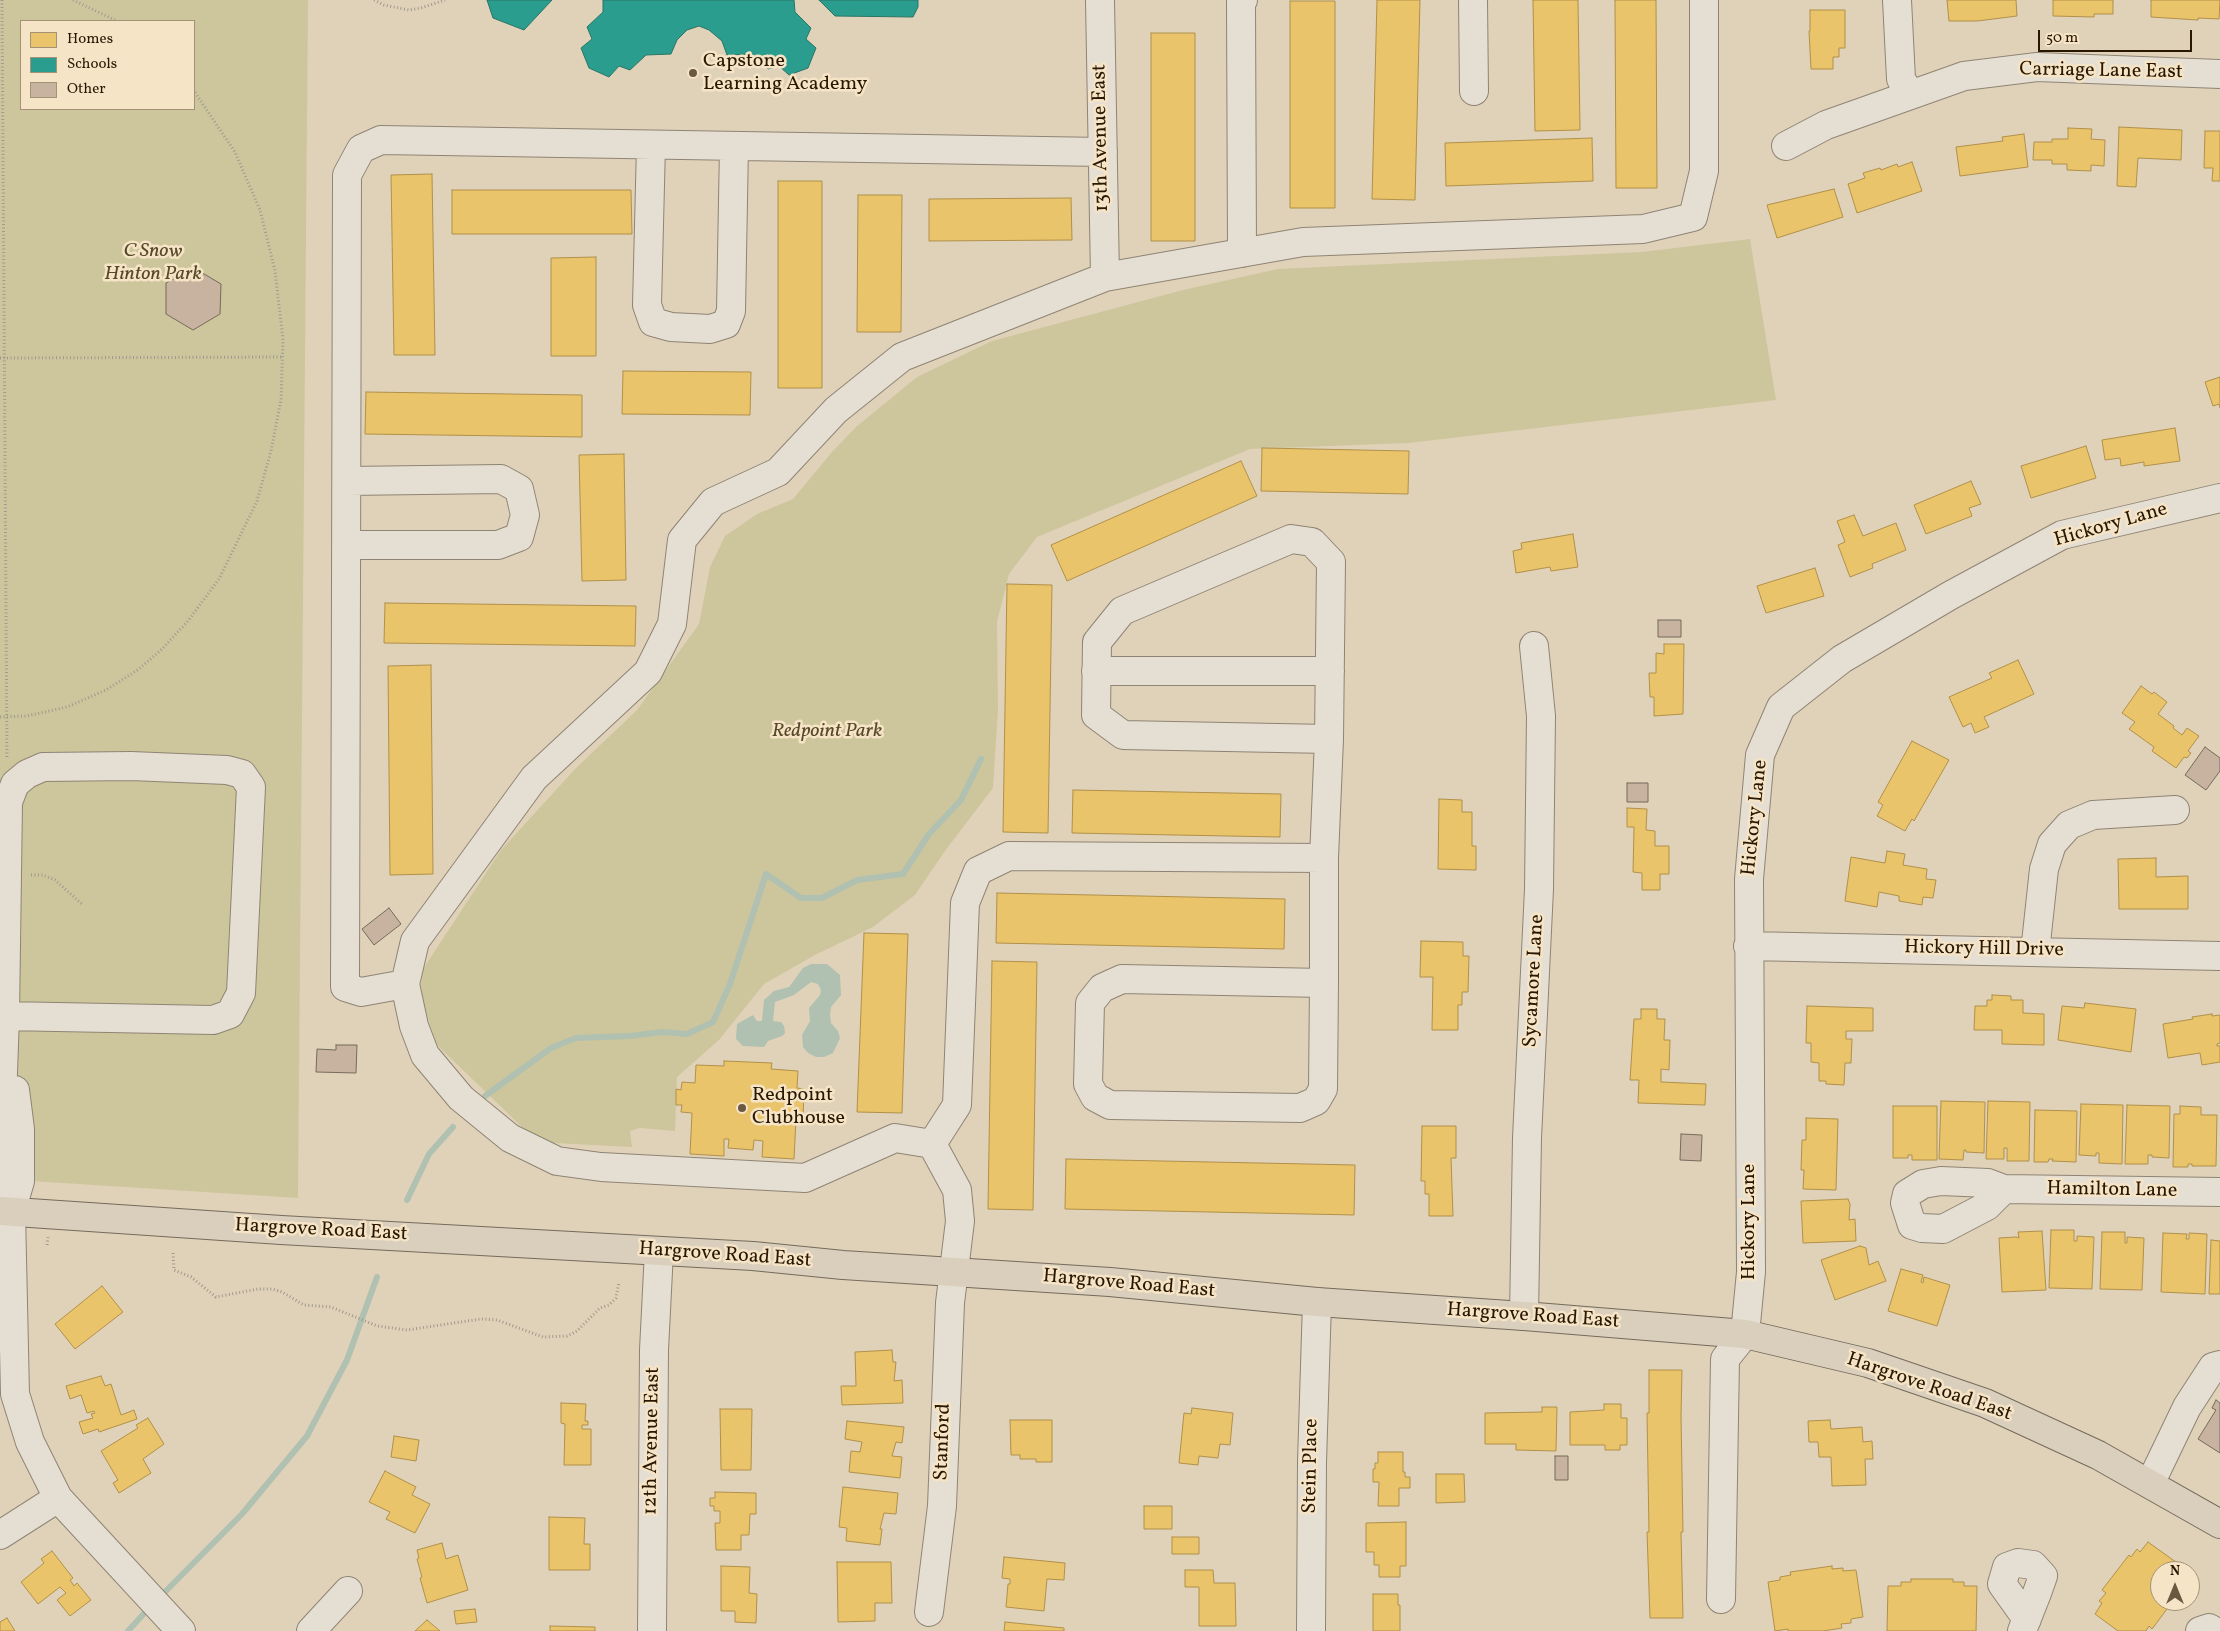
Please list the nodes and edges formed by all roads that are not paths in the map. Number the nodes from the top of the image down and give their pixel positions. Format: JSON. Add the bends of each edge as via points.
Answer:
{"nodes":[{"id":1,"x":1100,"y":0,"type":"edge"},
{"id":2,"x":1242,"y":0,"type":"edge"},
{"id":3,"x":1473,"y":0,"type":"edge"},
{"id":4,"x":1704,"y":0,"type":"edge"},
{"id":5,"x":1897,"y":0,"type":"edge"},
{"id":6,"x":2220,"y":74,"type":"edge"},
{"id":7,"x":1474,"y":91,"type":"dead end"},
{"id":8,"x":1910,"y":94,"type":"junction"},
{"id":9,"x":651,"y":145,"type":"junction"},
{"id":10,"x":734,"y":146,"type":"junction"},
{"id":11,"x":1786,"y":146,"type":"dead end"},
{"id":12,"x":1102,"y":152,"type":"junction"},
{"id":13,"x":1242,"y":253,"type":"junction"},
{"id":14,"x":1104,"y":277,"type":"junction"},
{"id":15,"x":347,"y":481,"type":"junction"},
{"id":16,"x":2220,"y":498,"type":"edge"},
{"id":17,"x":347,"y":545,"type":"junction"},
{"id":18,"x":1534,"y":646,"type":"dead end"},
{"id":19,"x":1096,"y":671,"type":"junction"},
{"id":20,"x":1330,"y":671,"type":"junction"},
{"id":21,"x":1329,"y":739,"type":"junction"},
{"id":22,"x":2175,"y":810,"type":"dead end"},
{"id":23,"x":1324,"y":858,"type":"junction"},
{"id":24,"x":1748,"y":946,"type":"junction"},
{"id":25,"x":2035,"y":952,"type":"junction"},
{"id":26,"x":2220,"y":956,"type":"edge"},
{"id":27,"x":1324,"y":983,"type":"junction"},
{"id":28,"x":405,"y":984,"type":"junction"},
{"id":29,"x":5,"y":1016,"type":"junction"},
{"id":30,"x":932,"y":1144,"type":"junction"},
{"id":31,"x":2004,"y":1189,"type":"dead end"},
{"id":32,"x":2220,"y":1192,"type":"edge"},
{"id":33,"x":6,"y":1211,"type":"edge"},
{"id":34,"x":659,"y":1251,"type":"junction"},
{"id":35,"x":953,"y":1272,"type":"junction"},
{"id":36,"x":1317,"y":1302,"type":"junction"},
{"id":37,"x":1524,"y":1316,"type":"junction"},
{"id":38,"x":1745,"y":1334,"type":"junction"},
{"id":39,"x":2220,"y":1365,"type":"edge"},
{"id":40,"x":2150,"y":1484,"type":"junction"},
{"id":41,"x":58,"y":1498,"type":"junction"},
{"id":42,"x":2220,"y":1524,"type":"edge"},
{"id":43,"x":0,"y":1535,"type":"edge"},
{"id":44,"x":348,"y":1591,"type":"dead end"},
{"id":45,"x":1721,"y":1599,"type":"dead end"},
{"id":46,"x":930,"y":1612,"type":"dead end"},
{"id":47,"x":173,"y":1622,"type":"edge"},
{"id":48,"x":311,"y":1631,"type":"edge"},
{"id":49,"x":652,"y":1631,"type":"edge"},
{"id":50,"x":1311,"y":1631,"type":"edge"},
{"id":51,"x":2200,"y":1631,"type":"edge"},
{"id":52,"x":2214,"y":1631,"type":"edge"}],
"edges":[{"from":1,"to":12,"type":"street","name":"13th Avenue East"},
{"from":2,"to":13,"type":"street"},
{"from":3,"to":7,"type":"street"},
{"from":4,"to":13,"type":"street","via":[[1704,171],[1693,217],[1643,229],[1303,242]]},
{"from":5,"to":8,"type":"street","via":[[1901,79]]},
{"from":6,"to":8,"type":"street","name":"Carriage Lane East","via":[[2038,67],[1964,76]]},
{"from":8,"to":11,"type":"street","name":"Carriage Lane East","via":[[1826,126]]},
{"from":9,"to":10,"type":"street"},
{"from":9,"to":10,"type":"street","via":[[647,305],[653,322],[671,327],[710,329],[726,324],[731,311]]},
{"from":9,"to":15,"type":"street","via":[[381,140],[361,149],[347,175]]},
{"from":10,"to":12,"type":"street"},
{"from":12,"to":14,"type":"street","name":"13th Avenue East"},
{"from":13,"to":14,"type":"street"},
{"from":14,"to":28,"type":"street","via":[[902,357],[836,410],[778,472],[713,502],[682,540],[672,624],[648,672],[534,778],[415,941]]},
{"from":15,"to":17,"type":"street"},
{"from":15,"to":17,"type":"street","via":[[500,479],[519,489],[525,515],[519,537],[498,545]]},
{"from":16,"to":24,"type":"street","name":"Hickory Lane","via":[[2062,535],[1842,659],[1781,707],[1760,755],[1749,879]]},
{"from":17,"to":28,"type":"street","via":[[345,988],[361,992]]},
{"from":18,"to":37,"type":"street","name":"Sycamore Lane","via":[[1541,716],[1539,889]]},
{"from":19,"to":20,"type":"street"},
{"from":19,"to":20,"type":"street","via":[[1097,642],[1122,611],[1291,539],[1312,542],[1330,562]]},
{"from":19,"to":21,"type":"street","via":[[1096,715],[1123,735]]},
{"from":20,"to":21,"type":"street"},
{"from":21,"to":23,"type":"street"},
{"from":22,"to":25,"type":"street","via":[[2093,815],[2069,825],[2052,844],[2044,870]]},
{"from":23,"to":27,"type":"street"},
{"from":23,"to":30,"type":"street","via":[[1009,856],[978,871],[965,903],[957,1105]]},
{"from":24,"to":25,"type":"street","name":"Hickory Hill Drive"},
{"from":24,"to":38,"type":"street","name":"Hickory Lane","via":[[1750,1272]]},
{"from":25,"to":26,"type":"street","name":"Hickory Hill Drive"},
{"from":27,"to":27,"type":"street","via":[[1323,1089],[1316,1101],[1300,1108],[1110,1105],[1095,1097],[1088,1084],[1090,1003],[1102,988],[1122,979]]},
{"from":28,"to":30,"type":"street","via":[[414,1026],[426,1055],[460,1098],[510,1138],[557,1161],[601,1167],[805,1178],[895,1138]]},
{"from":29,"to":29,"type":"street","via":[[8,802],[15,784],[43,767],[131,766],[227,770],[242,774],[251,787],[242,993],[230,1014],[213,1020]]},
{"from":29,"to":33,"type":"street","via":[[0,1130],[1,1183]]},
{"from":30,"to":35,"type":"street","name":"Stanford","via":[[957,1190],[960,1221]]},
{"from":31,"to":32,"type":"street","name":"Hamilton Lane"},
{"from":33,"to":34,"type":"main road","name":"Hargrove Road East"},
{"from":33,"to":41,"type":"street","via":[[16,1394],[30,1442]]},
{"from":34,"to":35,"type":"main road","name":"Hargrove Road East"},
{"from":34,"to":49,"type":"street","name":"12th Avenue East","via":[[654,1350]]},
{"from":35,"to":36,"type":"main road","name":"Hargrove Road East","via":[[1110,1282]]},
{"from":35,"to":46,"type":"street","name":"Stanford","via":[[942,1506]]},
{"from":36,"to":37,"type":"main road","name":"Hargrove Road East"},
{"from":36,"to":50,"type":"street","name":"Stein Place"},
{"from":37,"to":38,"type":"main road","name":"Hargrove Road East"},
{"from":38,"to":40,"type":"main road","name":"Hargrove Road East","via":[[1868,1363],[1985,1403],[2098,1455]]},
{"from":38,"to":45,"type":"street","via":[[1725,1360]]},
{"from":39,"to":40,"type":"street","via":[[2212,1367],[2187,1407]]},
{"from":40,"to":42,"type":"main road","name":"Hargrove Road East"},
{"from":41,"to":43,"type":"street"},
{"from":41,"to":47,"type":"street"},
{"from":44,"to":48,"type":"street"},
{"from":51,"to":52,"type":"street","via":[[2209,1628]]}]}
